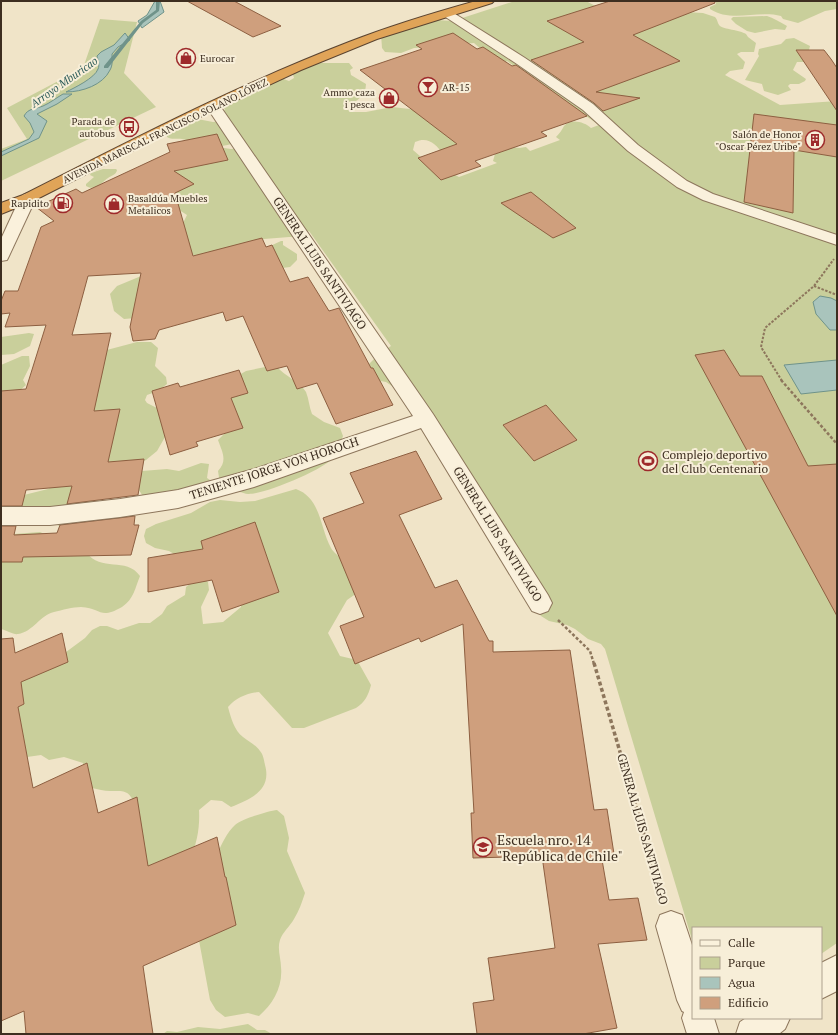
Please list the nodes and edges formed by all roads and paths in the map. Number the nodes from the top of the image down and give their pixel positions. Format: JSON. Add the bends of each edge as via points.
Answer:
{"nodes":[{"id":1,"x":461,"y":1,"type":"edge"},
{"id":2,"x":488,"y":1,"type":"edge"},
{"id":3,"x":448,"y":14,"type":"junction"},
{"id":4,"x":212,"y":106,"type":"junction"},
{"id":5,"x":52,"y":172,"type":"dead end"},
{"id":6,"x":28,"y":198,"type":"junction"},
{"id":7,"x":1,"y":209,"type":"edge"},
{"id":8,"x":837,"y":240,"type":"edge"},
{"id":9,"x":837,"y":255,"type":"edge"},
{"id":10,"x":1,"y":256,"type":"edge"},
{"id":11,"x":814,"y":286,"type":"junction"},
{"id":12,"x":837,"y":295,"type":"edge"},
{"id":13,"x":426,"y":419,"type":"junction"},
{"id":14,"x":837,"y":444,"type":"edge"},
{"id":15,"x":1,"y":516,"type":"edge"},
{"id":16,"x":540,"y":603,"type":"joint"},
{"id":17,"x":671,"y":926,"type":"joint"},
{"id":18,"x":837,"y":971,"type":"edge"},
{"id":19,"x":822,"y":982,"type":"edge"},
{"id":20,"x":692,"y":997,"type":"edge"},
{"id":21,"x":698,"y":1019,"type":"edge"},
{"id":22,"x":773,"y":1019,"type":"edge"},
{"id":23,"x":703,"y":1034,"type":"edge"},
{"id":24,"x":752,"y":1034,"type":"edge"}],
"edges":[{"from":1,"to":5,"type":"highway","name":"AVENIDA MARISCAL FRANCISCO SOLANO LÓPEZ","via":[[357,34],[271,67]]},
{"from":2,"to":3,"type":"highway","name":"AVENIDA MARISCAL FRANCISCO SOLANO LÓPEZ"},
{"from":3,"to":4,"type":"highway","name":"AVENIDA MARISCAL FRANCISCO SOLANO LÓPEZ","via":[[336,51]]},
{"from":3,"to":8,"type":"street","via":[[588,107],[633,148],[682,184],[708,197]]},
{"from":4,"to":6,"type":"highway","name":"AVENIDA MARISCAL FRANCISCO SOLANO LÓPEZ"},
{"from":4,"to":13,"type":"street","name":"GENERAL LUIS SANTIVIAGO"},
{"from":6,"to":7,"type":"highway","name":"AVENIDA MARISCAL FRANCISCO SOLANO LÓPEZ"},
{"from":6,"to":10,"type":"street"},
{"from":9,"to":11,"type":"path"},
{"from":11,"to":12,"type":"path"},
{"from":11,"to":14,"type":"path","via":[[765,328],[761,347],[784,383]]},
{"from":13,"to":15,"type":"street","name":"TENIENTE JORGE VON HOROCH","via":[[254,478],[178,499],[50,516]]},
{"from":13,"to":16,"type":"street","name":"GENERAL LUIS SANTIVIAGO"},
{"from":16,"to":17,"type":"path","name":"GENERAL LUIS SANTIVIAGO","via":[[590,652]]},
{"from":17,"to":20,"type":"street"},
{"from":18,"to":19,"type":"street"},
{"from":21,"to":23,"type":"street"},
{"from":22,"to":24,"type":"street"}]}
